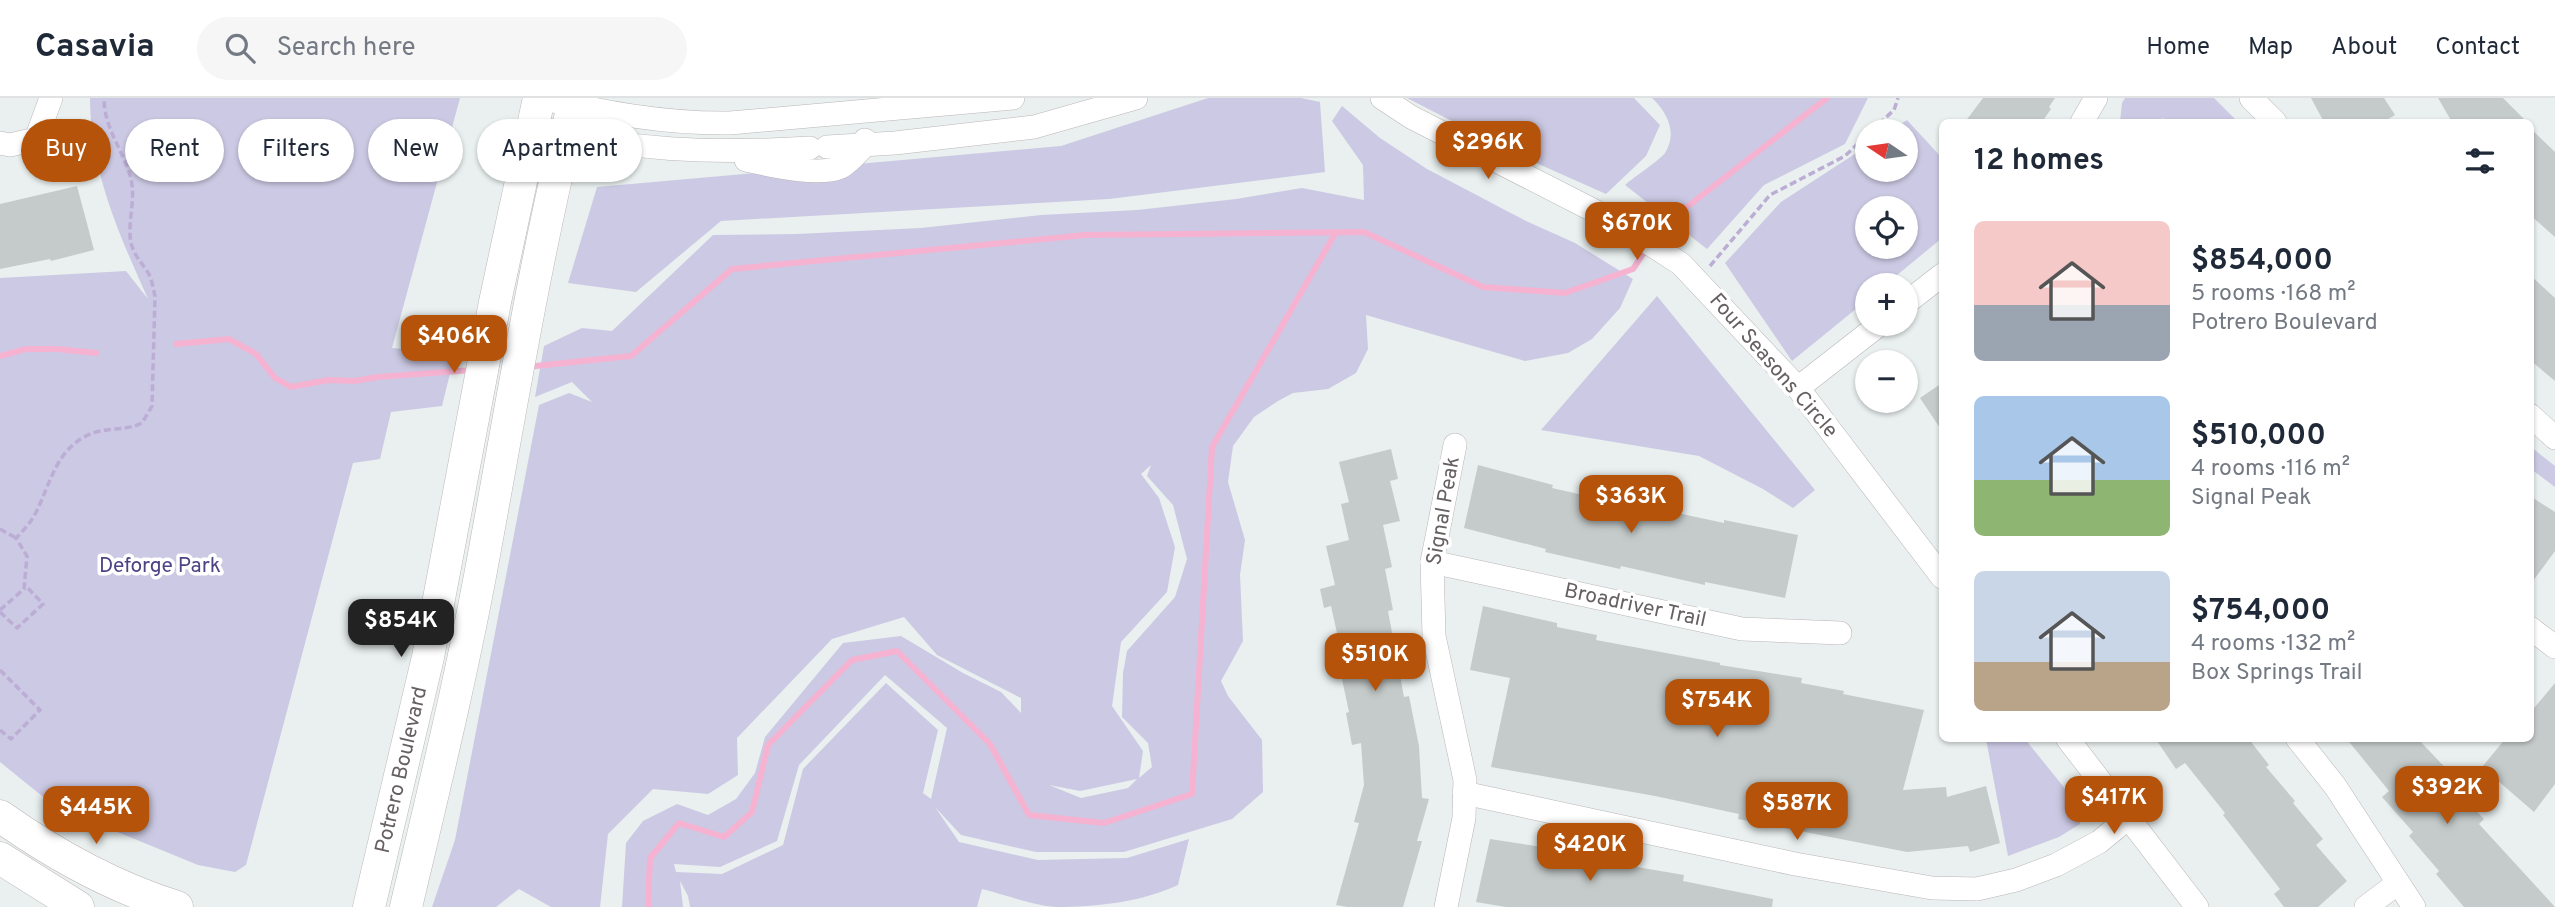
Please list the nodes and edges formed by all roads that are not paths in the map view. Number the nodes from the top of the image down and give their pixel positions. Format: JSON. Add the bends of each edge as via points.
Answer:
{"nodes":[{"id":1,"x":51,"y":98,"type":"edge"},
{"id":2,"x":1013,"y":98,"type":"edge"},
{"id":3,"x":1136,"y":98,"type":"edge"},
{"id":4,"x":1382,"y":98,"type":"edge"},
{"id":5,"x":2096,"y":98,"type":"edge"},
{"id":6,"x":2251,"y":98,"type":"edge"},
{"id":7,"x":537,"y":107,"type":"edge"},
{"id":8,"x":862,"y":111,"type":"junction"},
{"id":9,"x":571,"y":113,"type":"edge"},
{"id":10,"x":2084,"y":119,"type":"edge"},
{"id":11,"x":2272,"y":119,"type":"edge"},
{"id":12,"x":764,"y":120,"type":"junction"},
{"id":13,"x":0,"y":143,"type":"edge"},
{"id":14,"x":866,"y":144,"type":"junction"},
{"id":15,"x":768,"y":151,"type":"junction"},
{"id":16,"x":713,"y":152,"type":"junction"},
{"id":17,"x":1939,"y":277,"type":"edge"},
{"id":18,"x":1918,"y":294,"type":"edge"},
{"id":19,"x":1864,"y":336,"type":"edge"},
{"id":20,"x":1797,"y":388,"type":"junction"},
{"id":21,"x":2534,"y":419,"type":"edge"},
{"id":22,"x":2555,"y":438,"type":"edge"},
{"id":23,"x":1455,"y":445,"type":"dead end"},
{"id":24,"x":1432,"y":562,"type":"junction"},
{"id":25,"x":1939,"y":573,"type":"edge"},
{"id":26,"x":2534,"y":631,"type":"edge"},
{"id":27,"x":1840,"y":633,"type":"dead end"},
{"id":28,"x":2555,"y":647,"type":"edge"},
{"id":29,"x":2070,"y":742,"type":"edge"},
{"id":30,"x":2300,"y":742,"type":"edge"},
{"id":31,"x":1464,"y":793,"type":"junction"},
{"id":32,"x":0,"y":817,"type":"edge"},
{"id":33,"x":2128,"y":818,"type":"junction"},
{"id":34,"x":0,"y":858,"type":"edge"},
{"id":35,"x":2398,"y":883,"type":"junction"},
{"id":36,"x":78,"y":907,"type":"edge"},
{"id":37,"x":177,"y":907,"type":"edge"},
{"id":38,"x":369,"y":907,"type":"edge"},
{"id":39,"x":406,"y":907,"type":"edge"},
{"id":40,"x":1446,"y":907,"type":"edge"},
{"id":41,"x":2197,"y":907,"type":"edge"},
{"id":42,"x":2366,"y":907,"type":"edge"},
{"id":43,"x":2414,"y":907,"type":"edge"}],
"edges":[{"from":1,"to":13,"type":"street","via":[[36,139]]},
{"from":2,"to":8,"type":"street"},
{"from":3,"to":14,"type":"street","via":[[1034,127]]},
{"from":4,"to":20,"type":"street","name":"Four Seasons Circle","via":[[1616,222],[1689,272]]},
{"from":5,"to":10,"type":"street"},
{"from":6,"to":11,"type":"street"},
{"from":7,"to":9,"type":"street"},
{"from":7,"to":38,"type":"street","name":"Potrero Boulevard","via":[[487,341],[428,657]]},
{"from":8,"to":12,"type":"street"},
{"from":8,"to":14,"type":"street"},
{"from":9,"to":12,"type":"street","via":[[669,121]]},
{"from":9,"to":16,"type":"street","via":[[631,146]]},
{"from":9,"to":39,"type":"street","name":"Potrero Boulevard","via":[[522,338],[455,702]]},
{"from":12,"to":15,"type":"street"},
{"from":14,"to":15,"type":"street"},
{"from":14,"to":16,"type":"street","via":[[841,167],[816,170],[780,168]]},
{"from":15,"to":16,"type":"street"},
{"from":17,"to":18,"type":"street"},
{"from":19,"to":20,"type":"street"},
{"from":20,"to":25,"type":"street","name":"Four Seasons Circle"},
{"from":21,"to":22,"type":"street"},
{"from":23,"to":24,"type":"street","name":"Signal Peak"},
{"from":24,"to":27,"type":"street","name":"Broadriver Trail","via":[[1742,629]]},
{"from":24,"to":31,"type":"street","name":"Signal Peak","via":[[1434,636],[1460,750]]},
{"from":26,"to":28,"type":"street"},
{"from":29,"to":33,"type":"street"},
{"from":30,"to":35,"type":"street","via":[[2335,786]]},
{"from":31,"to":33,"type":"street","via":[[1795,864],[1932,888],[1977,889],[2016,880],[2099,842]]},
{"from":31,"to":40,"type":"street","name":"Signal Peak","via":[[1464,818]]},
{"from":32,"to":37,"type":"street","via":[[81,867]]},
{"from":33,"to":41,"type":"street"},
{"from":34,"to":36,"type":"street"},
{"from":35,"to":42,"type":"street"},
{"from":35,"to":43,"type":"street"}]}
